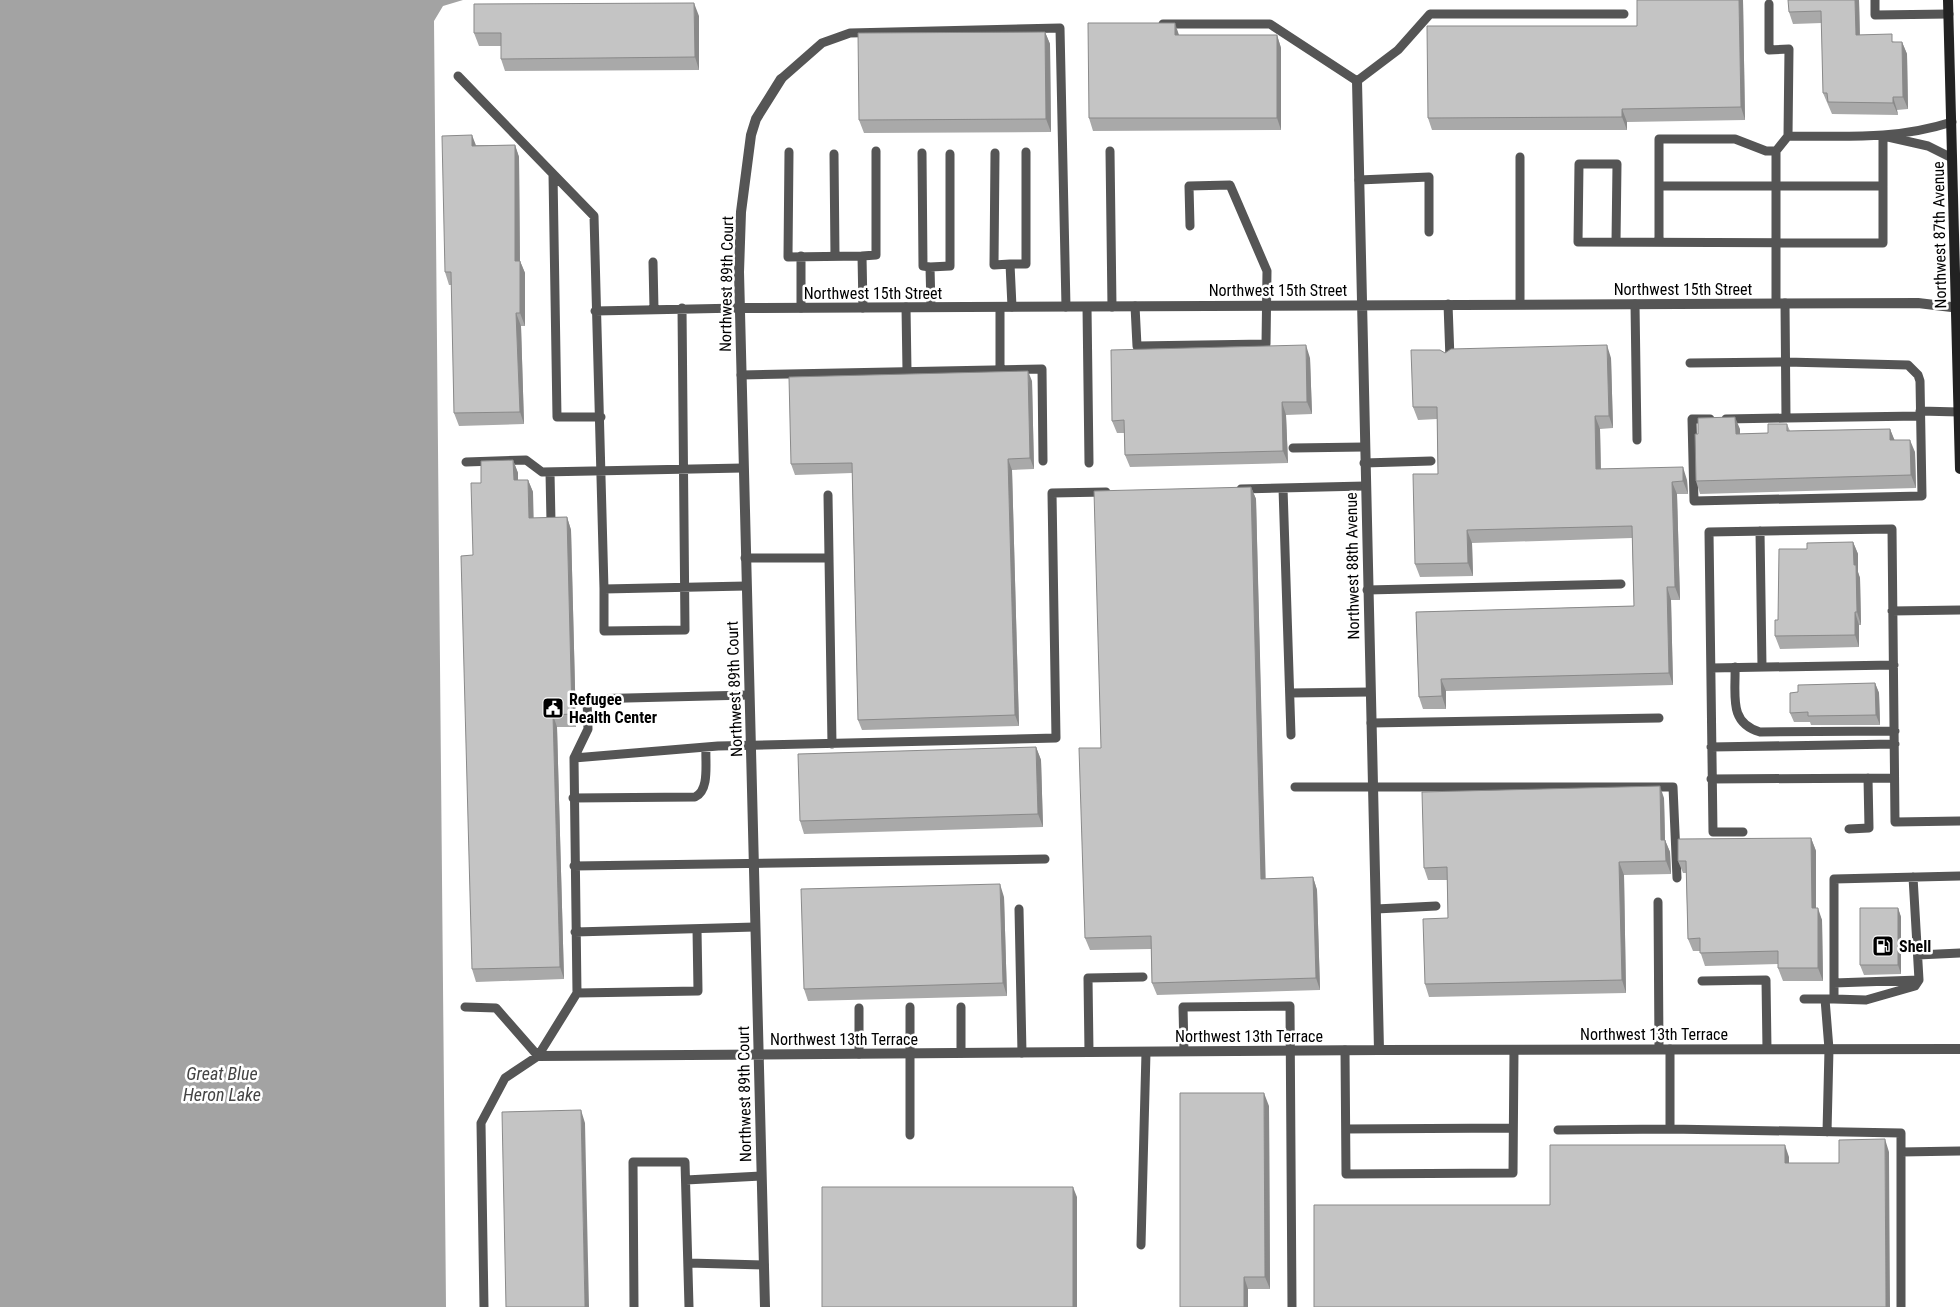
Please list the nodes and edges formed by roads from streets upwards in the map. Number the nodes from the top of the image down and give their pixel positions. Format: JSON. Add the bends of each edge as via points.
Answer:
{"nodes":[{"id":1,"x":1948,"y":0,"type":"edge"},
{"id":2,"x":781,"y":79,"type":"road end"},
{"id":3,"x":1357,"y":81,"type":"road end"},
{"id":4,"x":1361,"y":305,"type":"junction"},
{"id":5,"x":740,"y":308,"type":"junction"},
{"id":6,"x":1958,"y":308,"type":"edge"},
{"id":7,"x":1960,"y":468,"type":"edge"},
{"id":8,"x":1960,"y":1049,"type":"edge"},
{"id":9,"x":1379,"y":1050,"type":"junction"},
{"id":10,"x":758,"y":1054,"type":"junction"},
{"id":11,"x":538,"y":1056,"type":"road end"},
{"id":12,"x":765,"y":1307,"type":"edge"}],
"edges":[{"from":1,"to":6,"type":"main road","name":"Northwest 87th Avenue"},
{"from":2,"to":5,"type":"street","name":"Northwest 89th Court","via":[[756,119],[751,135],[740,233]]},
{"from":3,"to":4,"type":"street","name":"Northwest 88th Avenue"},
{"from":4,"to":5,"type":"street","name":"Northwest 15th Street"},
{"from":4,"to":6,"type":"street","name":"Northwest 15th Street","via":[[1918,303]]},
{"from":4,"to":9,"type":"street","name":"Northwest 88th Avenue"},
{"from":5,"to":10,"type":"street","name":"Northwest 89th Court"},
{"from":6,"to":7,"type":"main road","name":"Northwest 87th Avenue"},
{"from":8,"to":9,"type":"street","name":"Northwest 13th Terrace"},
{"from":9,"to":10,"type":"street","name":"Northwest 13th Terrace"},
{"from":10,"to":11,"type":"street","name":"Northwest 13th Terrace"},
{"from":10,"to":12,"type":"street","name":"Northwest 89th Court"}]}
